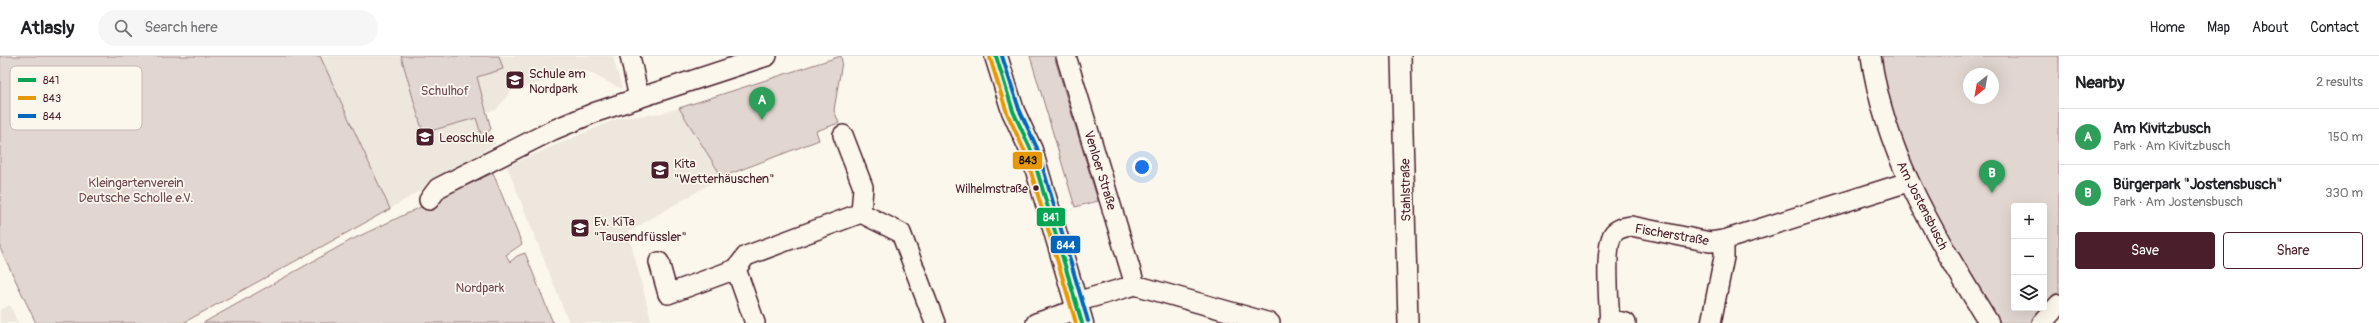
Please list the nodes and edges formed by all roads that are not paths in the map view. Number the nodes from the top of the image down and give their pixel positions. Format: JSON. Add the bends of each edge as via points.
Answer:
{"nodes":[{"id":1,"x":630,"y":56,"type":"edge"},
{"id":2,"x":767,"y":56,"type":"edge"},
{"id":3,"x":996,"y":56,"type":"edge"},
{"id":4,"x":1066,"y":56,"type":"edge"},
{"id":5,"x":1402,"y":56,"type":"edge"},
{"id":6,"x":1871,"y":56,"type":"edge"},
{"id":7,"x":639,"y":98,"type":"junction"},
{"id":8,"x":843,"y":135,"type":"dead end"},
{"id":9,"x":1908,"y":182,"type":"junction"},
{"id":10,"x":429,"y":200,"type":"dead end"},
{"id":11,"x":861,"y":213,"type":"junction"},
{"id":12,"x":1724,"y":240,"type":"junction"},
{"id":13,"x":659,"y":262,"type":"dead end"},
{"id":14,"x":736,"y":269,"type":"junction"},
{"id":15,"x":1135,"y":285,"type":"junction"},
{"id":16,"x":2059,"y":304,"type":"edge"},
{"id":17,"x":1079,"y":311,"type":"edge"},
{"id":18,"x":1615,"y":322,"type":"edge"},
{"id":19,"x":755,"y":323,"type":"edge"},
{"id":20,"x":935,"y":323,"type":"edge"},
{"id":21,"x":1036,"y":323,"type":"edge"},
{"id":22,"x":1270,"y":323,"type":"edge"},
{"id":23,"x":1408,"y":323,"type":"edge"},
{"id":24,"x":1711,"y":323,"type":"edge"},
{"id":25,"x":1989,"y":323,"type":"edge"},
{"id":26,"x":2042,"y":323,"type":"edge"}],
"edges":[{"from":1,"to":7,"type":"street"},
{"from":2,"to":7,"type":"street"},
{"from":3,"to":17,"type":"main road","via":[[1013,111],[1031,150]]},
{"from":4,"to":15,"type":"street","name":"Venloer Straße"},
{"from":5,"to":23,"type":"street","name":"Stahlstraße"},
{"from":6,"to":9,"type":"street","name":"Am Jostensbusch","via":[[1889,133]]},
{"from":7,"to":10,"type":"street","via":[[596,112],[503,154],[438,188]]},
{"from":8,"to":11,"type":"street","via":[[863,187]]},
{"from":9,"to":12,"type":"street","name":"Fischerstraße"},
{"from":9,"to":25,"type":"street","name":"Am Jostensbusch","via":[[1933,230]]},
{"from":11,"to":14,"type":"street","via":[[746,256]]},
{"from":11,"to":20,"type":"street","via":[[901,233]]},
{"from":12,"to":18,"type":"street","name":"Fischerstraße","via":[[1710,242],[1631,226],[1614,232],[1609,247]]},
{"from":12,"to":24,"type":"street","name":"Fischerstraße","via":[[1724,257]]},
{"from":13,"to":14,"type":"street","via":[[668,294]]},
{"from":14,"to":19,"type":"street"},
{"from":15,"to":17,"type":"street"},
{"from":15,"to":22,"type":"street"},
{"from":16,"to":26,"type":"street"},
{"from":17,"to":21,"type":"street"}]}
